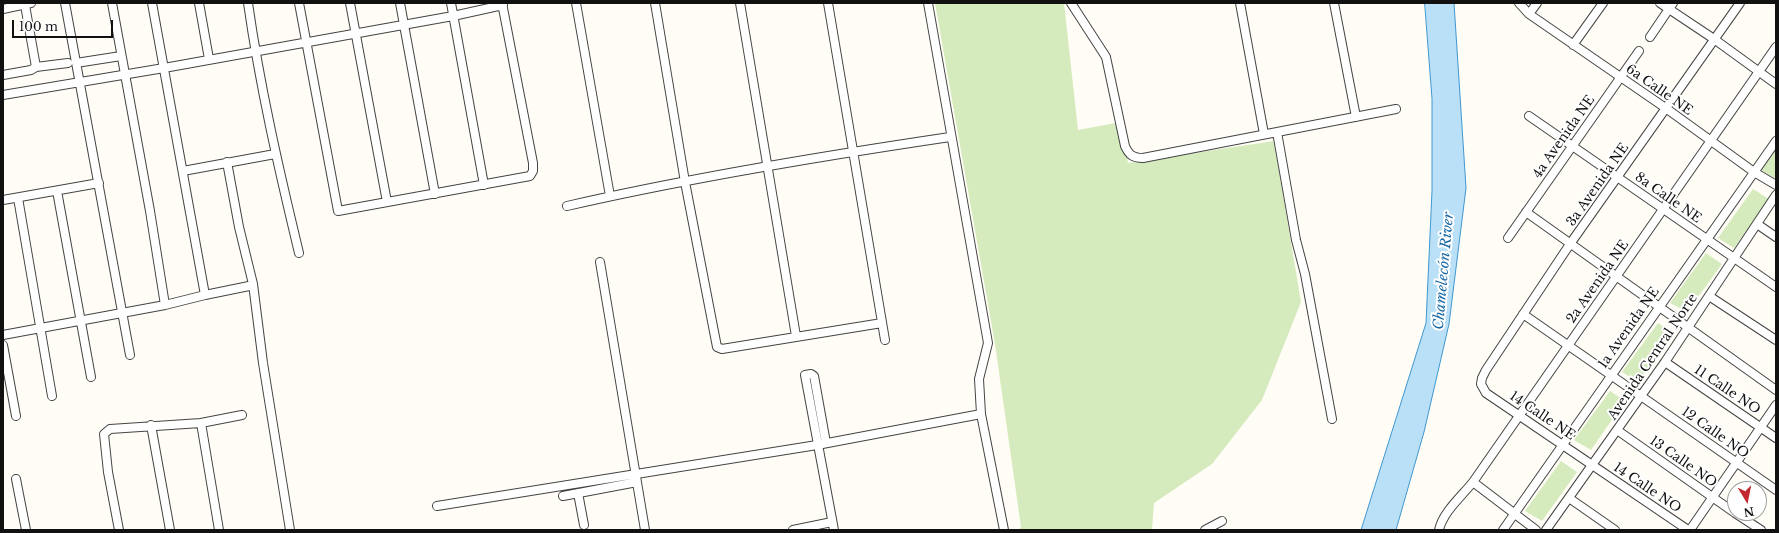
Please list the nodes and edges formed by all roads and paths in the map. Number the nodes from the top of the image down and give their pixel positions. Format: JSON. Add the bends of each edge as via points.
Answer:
{"nodes":[{"id":1,"x":66,"y":3,"type":"edge"},
{"id":2,"x":112,"y":3,"type":"edge"},
{"id":3,"x":152,"y":3,"type":"edge"},
{"id":4,"x":199,"y":3,"type":"edge"},
{"id":5,"x":248,"y":3,"type":"edge"},
{"id":6,"x":299,"y":3,"type":"edge"},
{"id":7,"x":350,"y":3,"type":"edge"},
{"id":8,"x":400,"y":3,"type":"edge"},
{"id":9,"x":451,"y":3,"type":"edge"},
{"id":10,"x":576,"y":3,"type":"edge"},
{"id":11,"x":655,"y":3,"type":"edge"},
{"id":12,"x":740,"y":3,"type":"edge"},
{"id":13,"x":828,"y":3,"type":"edge"},
{"id":14,"x":928,"y":3,"type":"edge"},
{"id":15,"x":1071,"y":3,"type":"edge"},
{"id":16,"x":1240,"y":3,"type":"edge"},
{"id":17,"x":1334,"y":3,"type":"edge"},
{"id":18,"x":1519,"y":3,"type":"edge"},
{"id":19,"x":1537,"y":3,"type":"edge"},
{"id":20,"x":1602,"y":3,"type":"edge"},
{"id":21,"x":1660,"y":3,"type":"edge"},
{"id":22,"x":1740,"y":3,"type":"edge"},
{"id":23,"x":28,"y":4,"type":"edge"},
{"id":24,"x":502,"y":4,"type":"edge"},
{"id":25,"x":1671,"y":6,"type":"edge"},
{"id":26,"x":3,"y":9,"type":"edge"},
{"id":27,"x":1529,"y":14,"type":"junction"},
{"id":28,"x":453,"y":16,"type":"junction"},
{"id":29,"x":404,"y":25,"type":"junction"},
{"id":30,"x":355,"y":33,"type":"junction"},
{"id":31,"x":1650,"y":37,"type":"dead end"},
{"id":32,"x":1714,"y":39,"type":"junction"},
{"id":33,"x":306,"y":41,"type":"junction"},
{"id":34,"x":1573,"y":45,"type":"junction"},
{"id":35,"x":1776,"y":47,"type":"edge"},
{"id":36,"x":255,"y":51,"type":"junction"},
{"id":37,"x":1639,"y":51,"type":"dead end"},
{"id":38,"x":121,"y":56,"type":"junction"},
{"id":39,"x":209,"y":59,"type":"junction"},
{"id":40,"x":72,"y":63,"type":"junction"},
{"id":41,"x":36,"y":67,"type":"junction"},
{"id":42,"x":164,"y":68,"type":"junction"},
{"id":43,"x":1759,"y":72,"type":"junction"},
{"id":44,"x":124,"y":74,"type":"junction"},
{"id":45,"x":3,"y":75,"type":"edge"},
{"id":46,"x":1621,"y":77,"type":"junction"},
{"id":47,"x":80,"y":81,"type":"junction"},
{"id":48,"x":1776,"y":84,"type":"edge"},
{"id":49,"x":3,"y":95,"type":"edge"},
{"id":50,"x":1396,"y":109,"type":"dead end"},
{"id":51,"x":1667,"y":109,"type":"junction"},
{"id":52,"x":1356,"y":116,"type":"junction"},
{"id":53,"x":1529,"y":116,"type":"dead end"},
{"id":54,"x":1277,"y":132,"type":"junction"},
{"id":55,"x":1264,"y":134,"type":"junction"},
{"id":56,"x":950,"y":137,"type":"junction"},
{"id":57,"x":1710,"y":141,"type":"junction"},
{"id":58,"x":1776,"y":141,"type":"edge"},
{"id":59,"x":1572,"y":146,"type":"junction"},
{"id":60,"x":854,"y":151,"type":"junction"},
{"id":61,"x":275,"y":154,"type":"junction"},
{"id":62,"x":227,"y":162,"type":"junction"},
{"id":63,"x":768,"y":167,"type":"junction"},
{"id":64,"x":183,"y":171,"type":"junction"},
{"id":65,"x":1754,"y":172,"type":"junction"},
{"id":66,"x":1618,"y":178,"type":"junction"},
{"id":67,"x":685,"y":182,"type":"junction"},
{"id":68,"x":99,"y":183,"type":"junction"},
{"id":69,"x":484,"y":185,"type":"junction"},
{"id":70,"x":1776,"y":185,"type":"edge"},
{"id":71,"x":57,"y":191,"type":"junction"},
{"id":72,"x":435,"y":194,"type":"junction"},
{"id":73,"x":1776,"y":195,"type":"edge"},
{"id":74,"x":610,"y":196,"type":"junction"},
{"id":75,"x":18,"y":198,"type":"junction"},
{"id":76,"x":3,"y":200,"type":"edge"},
{"id":77,"x":387,"y":202,"type":"junction"},
{"id":78,"x":567,"y":206,"type":"dead end"},
{"id":79,"x":1663,"y":209,"type":"junction"},
{"id":80,"x":1526,"y":212,"type":"junction"},
{"id":81,"x":1757,"y":224,"type":"junction"},
{"id":82,"x":1776,"y":237,"type":"edge"},
{"id":83,"x":1508,"y":238,"type":"dead end"},
{"id":84,"x":1707,"y":240,"type":"junction"},
{"id":85,"x":1570,"y":244,"type":"junction"},
{"id":86,"x":299,"y":253,"type":"dead end"},
{"id":87,"x":1734,"y":258,"type":"junction"},
{"id":88,"x":600,"y":262,"type":"dead end"},
{"id":89,"x":1616,"y":276,"type":"junction"},
{"id":90,"x":253,"y":284,"type":"junction"},
{"id":91,"x":1776,"y":288,"type":"edge"},
{"id":92,"x":205,"y":295,"type":"junction"},
{"id":93,"x":1709,"y":296,"type":"junction"},
{"id":94,"x":165,"y":305,"type":"junction"},
{"id":95,"x":1658,"y":307,"type":"junction"},
{"id":96,"x":122,"y":313,"type":"junction"},
{"id":97,"x":1523,"y":314,"type":"junction"},
{"id":98,"x":81,"y":321,"type":"junction"},
{"id":99,"x":882,"y":323,"type":"junction"},
{"id":100,"x":41,"y":328,"type":"junction"},
{"id":101,"x":1687,"y":328,"type":"junction"},
{"id":102,"x":3,"y":335,"type":"edge"},
{"id":103,"x":796,"y":336,"type":"junction"},
{"id":104,"x":885,"y":340,"type":"dead end"},
{"id":105,"x":1776,"y":340,"type":"edge"},
{"id":106,"x":3,"y":345,"type":"edge"},
{"id":107,"x":1569,"y":345,"type":"junction"},
{"id":108,"x":130,"y":355,"type":"dead end"},
{"id":109,"x":1665,"y":362,"type":"junction"},
{"id":110,"x":1612,"y":375,"type":"junction"},
{"id":111,"x":91,"y":378,"type":"dead end"},
{"id":112,"x":1481,"y":384,"type":"joint"},
{"id":113,"x":1776,"y":390,"type":"edge"},
{"id":114,"x":52,"y":396,"type":"dead end"},
{"id":115,"x":1641,"y":396,"type":"junction"},
{"id":116,"x":1776,"y":405,"type":"edge"},
{"id":117,"x":981,"y":414,"type":"junction"},
{"id":118,"x":242,"y":415,"type":"dead end"},
{"id":119,"x":1520,"y":415,"type":"junction"},
{"id":120,"x":16,"y":416,"type":"dead end"},
{"id":121,"x":1332,"y":419,"type":"dead end"},
{"id":122,"x":201,"y":423,"type":"junction"},
{"id":123,"x":151,"y":425,"type":"junction"},
{"id":124,"x":1761,"y":428,"type":"junction"},
{"id":125,"x":1617,"y":430,"type":"junction"},
{"id":126,"x":1776,"y":438,"type":"edge"},
{"id":127,"x":826,"y":443,"type":"junction"},
{"id":128,"x":817,"y":445,"type":"junction"},
{"id":129,"x":1564,"y":445,"type":"junction"},
{"id":130,"x":1736,"y":463,"type":"junction"},
{"id":131,"x":1592,"y":465,"type":"junction"},
{"id":132,"x":636,"y":478,"type":"junction"},
{"id":133,"x":16,"y":479,"type":"dead end"},
{"id":134,"x":1473,"y":482,"type":"junction"},
{"id":135,"x":1776,"y":490,"type":"edge"},
{"id":136,"x":578,"y":493,"type":"junction"},
{"id":137,"x":563,"y":496,"type":"dead end"},
{"id":138,"x":1569,"y":498,"type":"junction"},
{"id":139,"x":1712,"y":498,"type":"junction"},
{"id":140,"x":437,"y":506,"type":"dead end"},
{"id":141,"x":1727,"y":508,"type":"edge"},
{"id":142,"x":1514,"y":514,"type":"junction"},
{"id":143,"x":1222,"y":521,"type":"dead end"},
{"id":144,"x":1747,"y":521,"type":"edge"},
{"id":145,"x":584,"y":525,"type":"dead end"},
{"id":146,"x":833,"y":526,"type":"edge"},
{"id":147,"x":821,"y":527,"type":"edge"},
{"id":148,"x":26,"y":530,"type":"edge"},
{"id":149,"x":119,"y":530,"type":"edge"},
{"id":150,"x":170,"y":530,"type":"edge"},
{"id":151,"x":219,"y":530,"type":"edge"},
{"id":152,"x":290,"y":530,"type":"edge"},
{"id":153,"x":645,"y":530,"type":"edge"},
{"id":154,"x":793,"y":530,"type":"edge"},
{"id":155,"x":1004,"y":530,"type":"edge"},
{"id":156,"x":1204,"y":530,"type":"edge"},
{"id":157,"x":1439,"y":530,"type":"edge"},
{"id":158,"x":1503,"y":530,"type":"edge"},
{"id":159,"x":1536,"y":530,"type":"edge"},
{"id":160,"x":1546,"y":530,"type":"edge"},
{"id":161,"x":1615,"y":530,"type":"edge"},
{"id":162,"x":1689,"y":530,"type":"edge"},
{"id":163,"x":1761,"y":530,"type":"edge"}],
"edges":[{"from":1,"to":40,"type":"street"},
{"from":2,"to":38,"type":"street"},
{"from":3,"to":42,"type":"street"},
{"from":4,"to":39,"type":"street"},
{"from":5,"to":36,"type":"street"},
{"from":6,"to":33,"type":"street"},
{"from":7,"to":30,"type":"street"},
{"from":8,"to":29,"type":"street"},
{"from":9,"to":28,"type":"street"},
{"from":10,"to":74,"type":"street"},
{"from":11,"to":67,"type":"street"},
{"from":12,"to":63,"type":"street"},
{"from":13,"to":60,"type":"street"},
{"from":14,"to":56,"type":"street"},
{"from":15,"to":55,"type":"street","via":[[1106,57],[1125,146],[1134,158]]},
{"from":16,"to":55,"type":"street"},
{"from":17,"to":52,"type":"street"},
{"from":18,"to":27,"type":"street","name":"6a Calle NE"},
{"from":19,"to":27,"type":"street"},
{"from":20,"to":34,"type":"street"},
{"from":21,"to":25,"type":"street"},
{"from":22,"to":32,"type":"street","name":"3a Avenida NE"},
{"from":23,"to":26,"type":"street"},
{"from":23,"to":41,"type":"street"},
{"from":24,"to":28,"type":"street"},
{"from":24,"to":69,"type":"street","via":[[533,171],[530,176]]},
{"from":25,"to":31,"type":"street"},
{"from":25,"to":32,"type":"street"},
{"from":27,"to":34,"type":"street","name":"6a Calle NE"},
{"from":28,"to":29,"type":"street"},
{"from":28,"to":69,"type":"street"},
{"from":29,"to":30,"type":"street"},
{"from":29,"to":72,"type":"street"},
{"from":30,"to":33,"type":"street"},
{"from":30,"to":77,"type":"street"},
{"from":32,"to":43,"type":"street"},
{"from":32,"to":51,"type":"street","name":"3a Avenida NE"},
{"from":33,"to":36,"type":"street"},
{"from":33,"to":77,"type":"street","via":[[338,211]]},
{"from":34,"to":46,"type":"street","name":"6a Calle NE"},
{"from":35,"to":43,"type":"street","name":"2a Avenida NE"},
{"from":36,"to":39,"type":"street"},
{"from":36,"to":61,"type":"street"},
{"from":37,"to":46,"type":"street","name":"4a Avenida NE"},
{"from":38,"to":40,"type":"street"},
{"from":38,"to":44,"type":"street"},
{"from":39,"to":42,"type":"street"},
{"from":40,"to":41,"type":"street"},
{"from":40,"to":47,"type":"street"},
{"from":41,"to":45,"type":"street"},
{"from":42,"to":44,"type":"street"},
{"from":42,"to":64,"type":"street"},
{"from":43,"to":48,"type":"street"},
{"from":43,"to":57,"type":"street","name":"2a Avenida NE"},
{"from":44,"to":47,"type":"street"},
{"from":44,"to":94,"type":"street"},
{"from":46,"to":51,"type":"street","name":"6a Calle NE"},
{"from":46,"to":59,"type":"street","name":"4a Avenida NE"},
{"from":47,"to":49,"type":"street"},
{"from":47,"to":68,"type":"street"},
{"from":50,"to":52,"type":"street"},
{"from":51,"to":57,"type":"street","name":"6a Calle NE"},
{"from":51,"to":66,"type":"street","name":"3a Avenida NE"},
{"from":52,"to":54,"type":"street"},
{"from":53,"to":59,"type":"street","name":"8a Calle NE"},
{"from":54,"to":55,"type":"street"},
{"from":54,"to":121,"type":"street"},
{"from":56,"to":60,"type":"street"},
{"from":56,"to":117,"type":"street","via":[[988,343],[979,379]]},
{"from":57,"to":65,"type":"street","name":"6a Calle NE"},
{"from":57,"to":79,"type":"street","name":"2a Avenida NE"},
{"from":58,"to":65,"type":"street","name":"1a Avenida NE"},
{"from":59,"to":66,"type":"street","name":"8a Calle NE"},
{"from":59,"to":80,"type":"street","name":"4a Avenida NE"},
{"from":60,"to":63,"type":"street"},
{"from":60,"to":99,"type":"street"},
{"from":61,"to":62,"type":"street"},
{"from":61,"to":86,"type":"street"},
{"from":62,"to":64,"type":"street"},
{"from":62,"to":90,"type":"street"},
{"from":63,"to":67,"type":"street"},
{"from":63,"to":103,"type":"street"},
{"from":64,"to":92,"type":"street"},
{"from":65,"to":70,"type":"street","name":"6a Calle NE"},
{"from":65,"to":84,"type":"street","name":"1a Avenida NE"},
{"from":66,"to":79,"type":"street","name":"8a Calle NE"},
{"from":66,"to":85,"type":"street","name":"3a Avenida NE"},
{"from":67,"to":74,"type":"street"},
{"from":67,"to":103,"type":"street","via":[[717,347],[722,349]]},
{"from":68,"to":71,"type":"street"},
{"from":68,"to":96,"type":"street"},
{"from":69,"to":72,"type":"street"},
{"from":71,"to":75,"type":"street"},
{"from":71,"to":98,"type":"street"},
{"from":72,"to":77,"type":"street"},
{"from":73,"to":81,"type":"street","name":"Avenida Central Norte"},
{"from":74,"to":78,"type":"street"},
{"from":75,"to":76,"type":"street"},
{"from":75,"to":100,"type":"street"},
{"from":79,"to":84,"type":"street","name":"8a Calle NE"},
{"from":79,"to":89,"type":"street","name":"2a Avenida NE"},
{"from":80,"to":83,"type":"street","name":"4a Avenida NE"},
{"from":80,"to":85,"type":"street"},
{"from":81,"to":82,"type":"street"},
{"from":81,"to":87,"type":"street","name":"Avenida Central Norte"},
{"from":84,"to":87,"type":"street","name":"8a Calle NE"},
{"from":84,"to":95,"type":"street","name":"1a Avenida NE"},
{"from":85,"to":89,"type":"street"},
{"from":85,"to":97,"type":"street","name":"3a Avenida NE"},
{"from":87,"to":91,"type":"street","name":"8a Calle NE"},
{"from":87,"to":93,"type":"street","name":"Avenida Central Norte"},
{"from":88,"to":132,"type":"street"},
{"from":89,"to":95,"type":"street"},
{"from":89,"to":107,"type":"street","name":"2a Avenida NE"},
{"from":90,"to":92,"type":"street"},
{"from":90,"to":152,"type":"street","via":[[261,351]]},
{"from":92,"to":94,"type":"street"},
{"from":93,"to":101,"type":"street","name":"Avenida Central Norte"},
{"from":93,"to":105,"type":"street"},
{"from":94,"to":96,"type":"street"},
{"from":95,"to":101,"type":"street"},
{"from":95,"to":110,"type":"street","name":"1a Avenida NE"},
{"from":96,"to":98,"type":"street"},
{"from":96,"to":108,"type":"street"},
{"from":97,"to":107,"type":"street","name":"12 Calle NO"},
{"from":97,"to":112,"type":"street","name":"3a Avenida NE","via":[[1486,370]]},
{"from":98,"to":100,"type":"street"},
{"from":98,"to":111,"type":"street"},
{"from":99,"to":103,"type":"street"},
{"from":99,"to":104,"type":"street"},
{"from":100,"to":102,"type":"street"},
{"from":100,"to":114,"type":"street"},
{"from":101,"to":109,"type":"street","name":"Avenida Central Norte"},
{"from":101,"to":113,"type":"street"},
{"from":106,"to":120,"type":"street"},
{"from":107,"to":110,"type":"street","name":"12 Calle NO"},
{"from":107,"to":119,"type":"street","name":"2a Avenida NE"},
{"from":109,"to":115,"type":"street","name":"Avenida Central Norte"},
{"from":109,"to":124,"type":"street","name":"11 Calle NO"},
{"from":110,"to":115,"type":"street","name":"12 Calle NO"},
{"from":110,"to":129,"type":"street","name":"1a Avenida NE"},
{"from":112,"to":119,"type":"street","name":"14 Calle NE","via":[[1486,392]]},
{"from":115,"to":125,"type":"street","name":"Avenida Central Norte"},
{"from":115,"to":130,"type":"street","name":"12 Calle NO"},
{"from":116,"to":124,"type":"street"},
{"from":117,"to":127,"type":"street"},
{"from":117,"to":155,"type":"street"},
{"from":118,"to":122,"type":"street"},
{"from":119,"to":129,"type":"street","name":"14 Calle NE"},
{"from":119,"to":134,"type":"street","name":"2a Avenida NE"},
{"from":122,"to":123,"type":"street"},
{"from":122,"to":151,"type":"street"},
{"from":123,"to":149,"type":"street","via":[[110,429],[104,434]]},
{"from":123,"to":150,"type":"street"},
{"from":124,"to":126,"type":"street","name":"11 Calle NO"},
{"from":124,"to":130,"type":"street"},
{"from":125,"to":131,"type":"street","name":"Avenida Central Norte"},
{"from":125,"to":139,"type":"street","name":"13 Calle NO"},
{"from":127,"to":128,"type":"street"},
{"from":127,"to":128,"type":"street","via":[[814,376],[806,375]]},
{"from":128,"to":132,"type":"street"},
{"from":128,"to":146,"type":"street"},
{"from":129,"to":131,"type":"street","name":"14 Calle NE"},
{"from":129,"to":142,"type":"street","name":"1a Avenida NE"},
{"from":130,"to":135,"type":"street","name":"12 Calle NO"},
{"from":130,"to":139,"type":"street"},
{"from":131,"to":138,"type":"street","name":"Avenida Central Norte"},
{"from":131,"to":162,"type":"street","name":"14 Calle NO"},
{"from":132,"to":136,"type":"street"},
{"from":132,"to":140,"type":"street"},
{"from":132,"to":153,"type":"street"},
{"from":133,"to":148,"type":"street"},
{"from":134,"to":142,"type":"street"},
{"from":134,"to":157,"type":"street","name":"2a Avenida NE","via":[[1447,513]]},
{"from":136,"to":137,"type":"street"},
{"from":136,"to":145,"type":"street"},
{"from":138,"to":160,"type":"street","name":"Avenida Central Norte"},
{"from":138,"to":161,"type":"street"},
{"from":139,"to":141,"type":"street","name":"13 Calle NO"},
{"from":139,"to":162,"type":"street"},
{"from":142,"to":158,"type":"street","name":"1a Avenida NE"},
{"from":142,"to":159,"type":"street"},
{"from":143,"to":156,"type":"street"},
{"from":144,"to":163,"type":"street","name":"13 Calle NO"},
{"from":146,"to":147,"type":"street"},
{"from":147,"to":154,"type":"street"}]}
